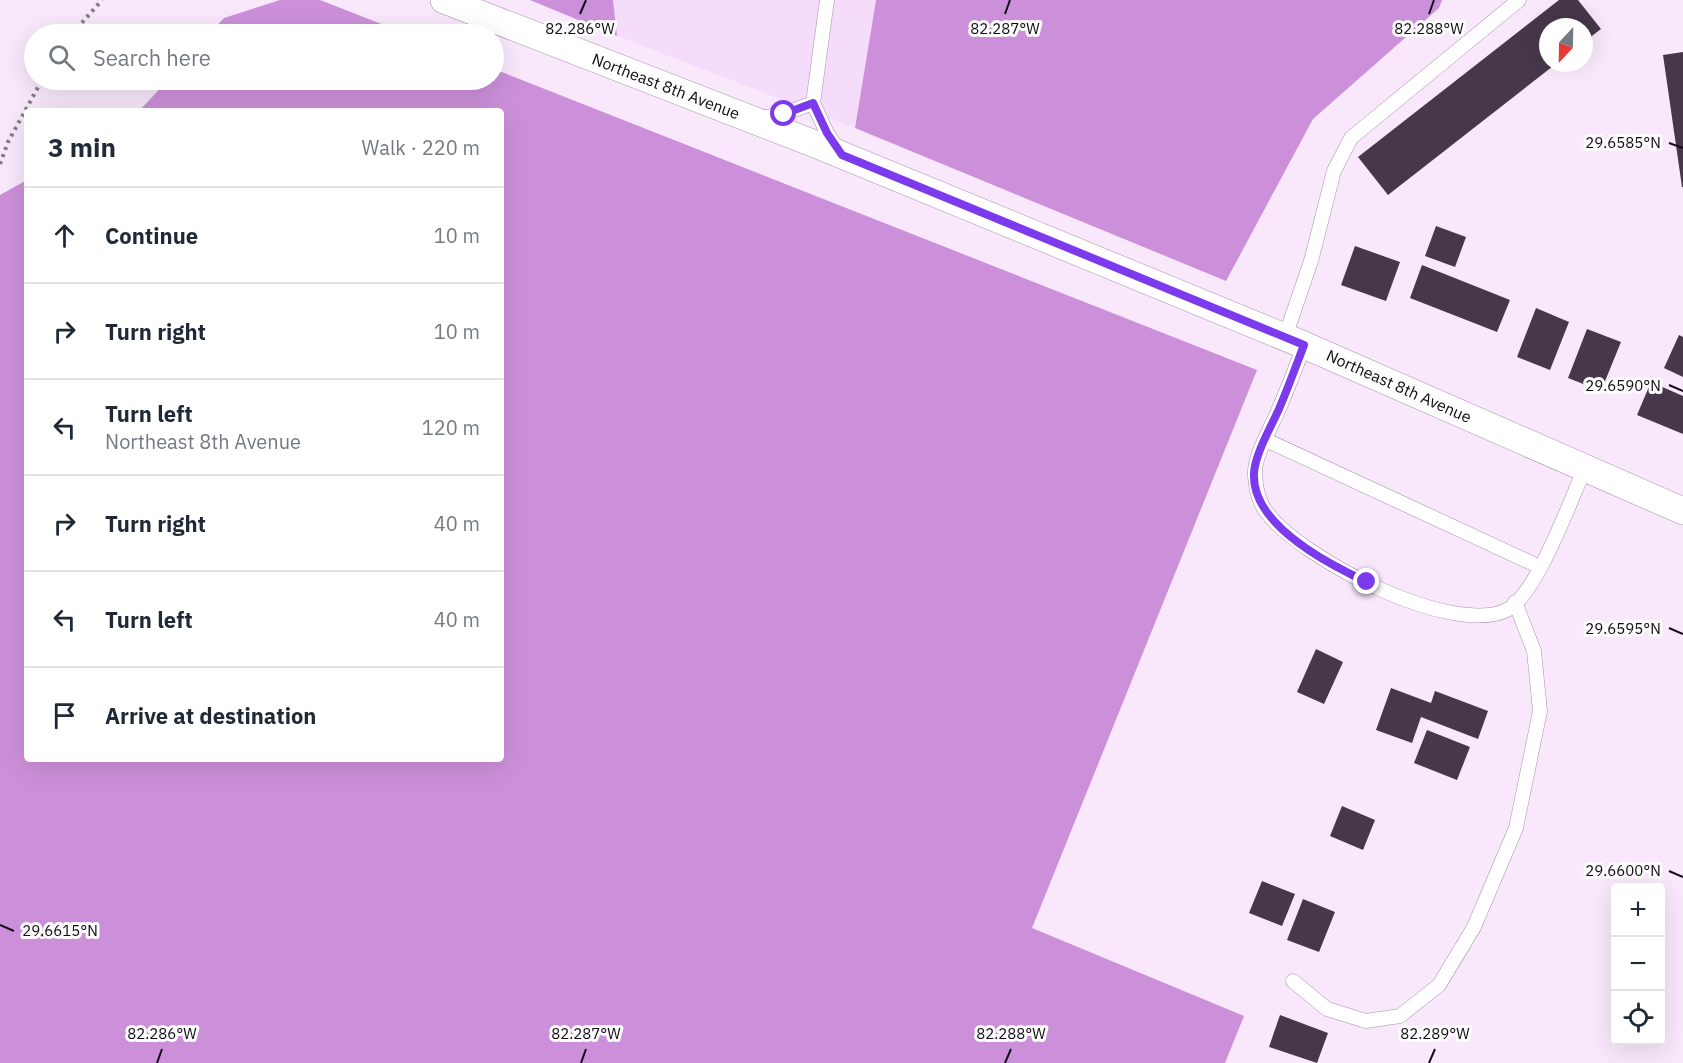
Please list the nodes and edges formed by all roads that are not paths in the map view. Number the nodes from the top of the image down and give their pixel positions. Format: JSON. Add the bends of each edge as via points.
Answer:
{"nodes":[{"id":1,"x":444,"y":0,"type":"edge"},
{"id":2,"x":827,"y":0,"type":"edge"},
{"id":3,"x":1519,"y":0,"type":"edge"},
{"id":4,"x":813,"y":103,"type":"junction"},
{"id":5,"x":752,"y":120,"type":"junction"},
{"id":6,"x":842,"y":155,"type":"junction"},
{"id":7,"x":1295,"y":341,"type":"junction"},
{"id":8,"x":1266,"y":440,"type":"junction"},
{"id":9,"x":1585,"y":468,"type":"junction"},
{"id":10,"x":1683,"y":511,"type":"edge"},
{"id":11,"x":1540,"y":567,"type":"junction"},
{"id":12,"x":1515,"y":602,"type":"junction"},
{"id":13,"x":1293,"y":981,"type":"dead end"}],
"edges":[{"from":1,"to":5,"type":"street","name":"Northeast 8th Avenue"},
{"from":2,"to":4,"type":"lane"},
{"from":3,"to":7,"type":"lane","via":[[1351,138],[1334,171]]},
{"from":4,"to":5,"type":"lane"},
{"from":4,"to":6,"type":"lane"},
{"from":5,"to":6,"type":"street","name":"Northeast 8th Avenue"},
{"from":6,"to":7,"type":"street","name":"Northeast 8th Avenue"},
{"from":7,"to":8,"type":"lane"},
{"from":7,"to":9,"type":"street","name":"Northeast 8th Avenue"},
{"from":8,"to":11,"type":"lane"},
{"from":8,"to":12,"type":"lane","via":[[1254,473],[1267,513],[1334,567],[1440,610],[1490,615],[1509,609]]},
{"from":9,"to":10,"type":"street","name":"Northeast 8th Avenue"},
{"from":9,"to":11,"type":"lane"},
{"from":11,"to":12,"type":"lane"},
{"from":12,"to":13,"type":"lane","via":[[1534,651],[1540,711],[1516,828],[1474,927],[1439,985],[1400,1016],[1366,1021],[1327,1009]]}]}
